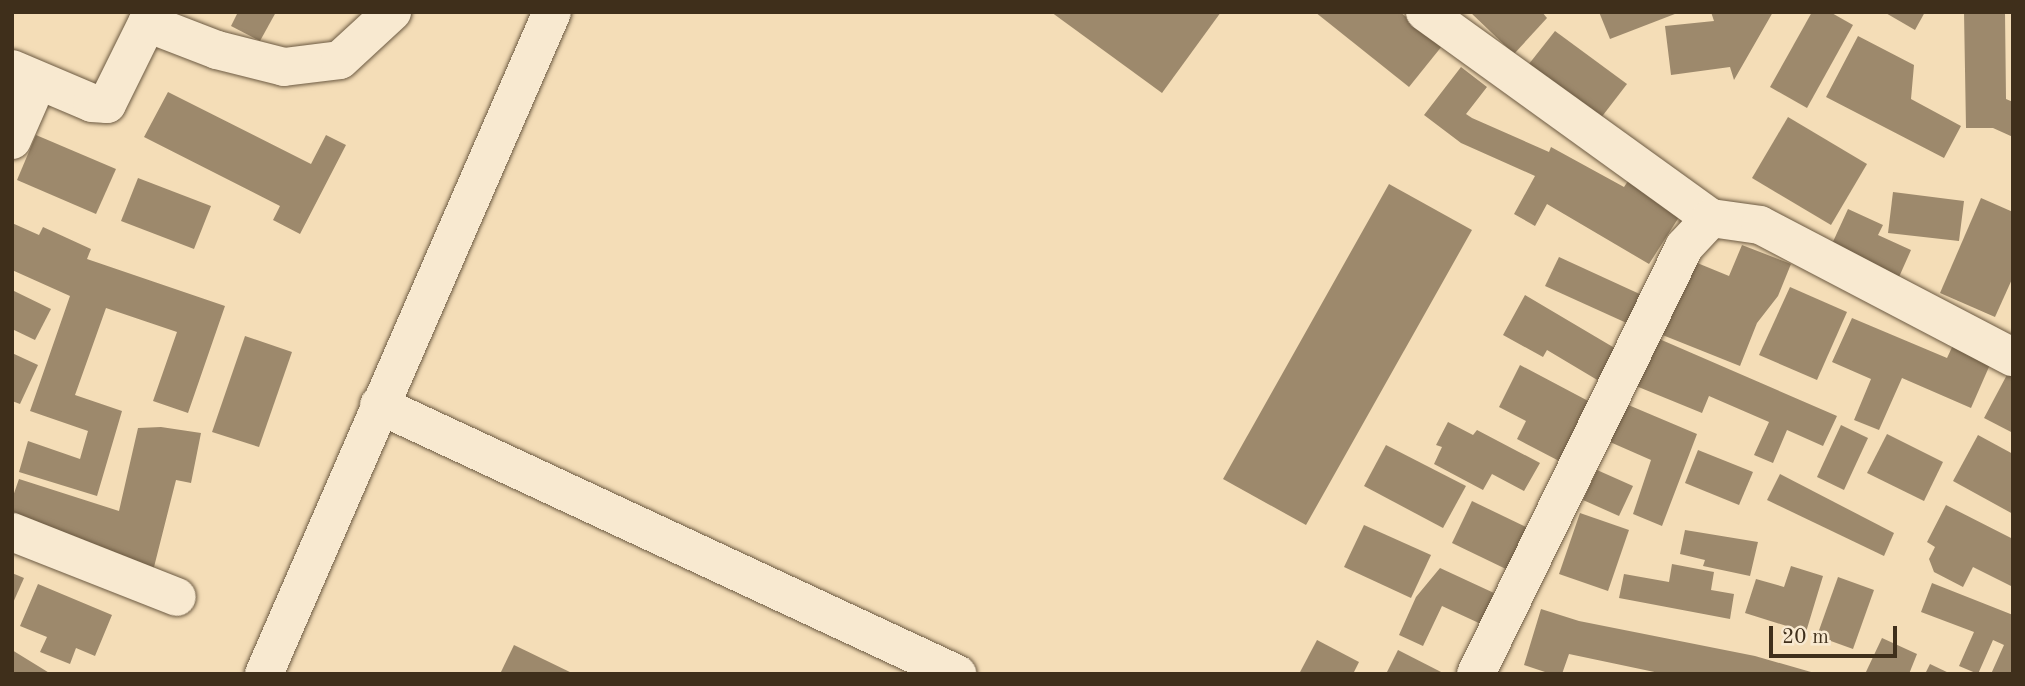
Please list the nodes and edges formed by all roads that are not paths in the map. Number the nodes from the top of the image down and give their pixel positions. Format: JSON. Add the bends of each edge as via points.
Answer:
{"nodes":[{"id":1,"x":392,"y":12,"type":"edge"},
{"id":2,"x":552,"y":12,"type":"edge"},
{"id":3,"x":1425,"y":12,"type":"edge"},
{"id":4,"x":21,"y":84,"type":"edge"},
{"id":5,"x":12,"y":140,"type":"edge"},
{"id":6,"x":1711,"y":218,"type":"junction"},
{"id":7,"x":2013,"y":357,"type":"edge"},
{"id":8,"x":379,"y":405,"type":"junction"},
{"id":9,"x":12,"y":532,"type":"edge"},
{"id":10,"x":177,"y":597,"type":"dead end"},
{"id":11,"x":264,"y":674,"type":"edge"},
{"id":12,"x":957,"y":674,"type":"edge"},
{"id":13,"x":1476,"y":674,"type":"edge"}],
"edges":[{"from":1,"to":4,"type":"street","via":[[340,60],[284,67],[217,50],[146,23],[107,104]]},
{"from":2,"to":8,"type":"street"},
{"from":3,"to":6,"type":"street"},
{"from":4,"to":5,"type":"street"},
{"from":6,"to":7,"type":"street","via":[[1760,225]]},
{"from":6,"to":13,"type":"street","via":[[1684,247]]},
{"from":8,"to":11,"type":"street"},
{"from":8,"to":12,"type":"street"},
{"from":9,"to":10,"type":"street"}]}
